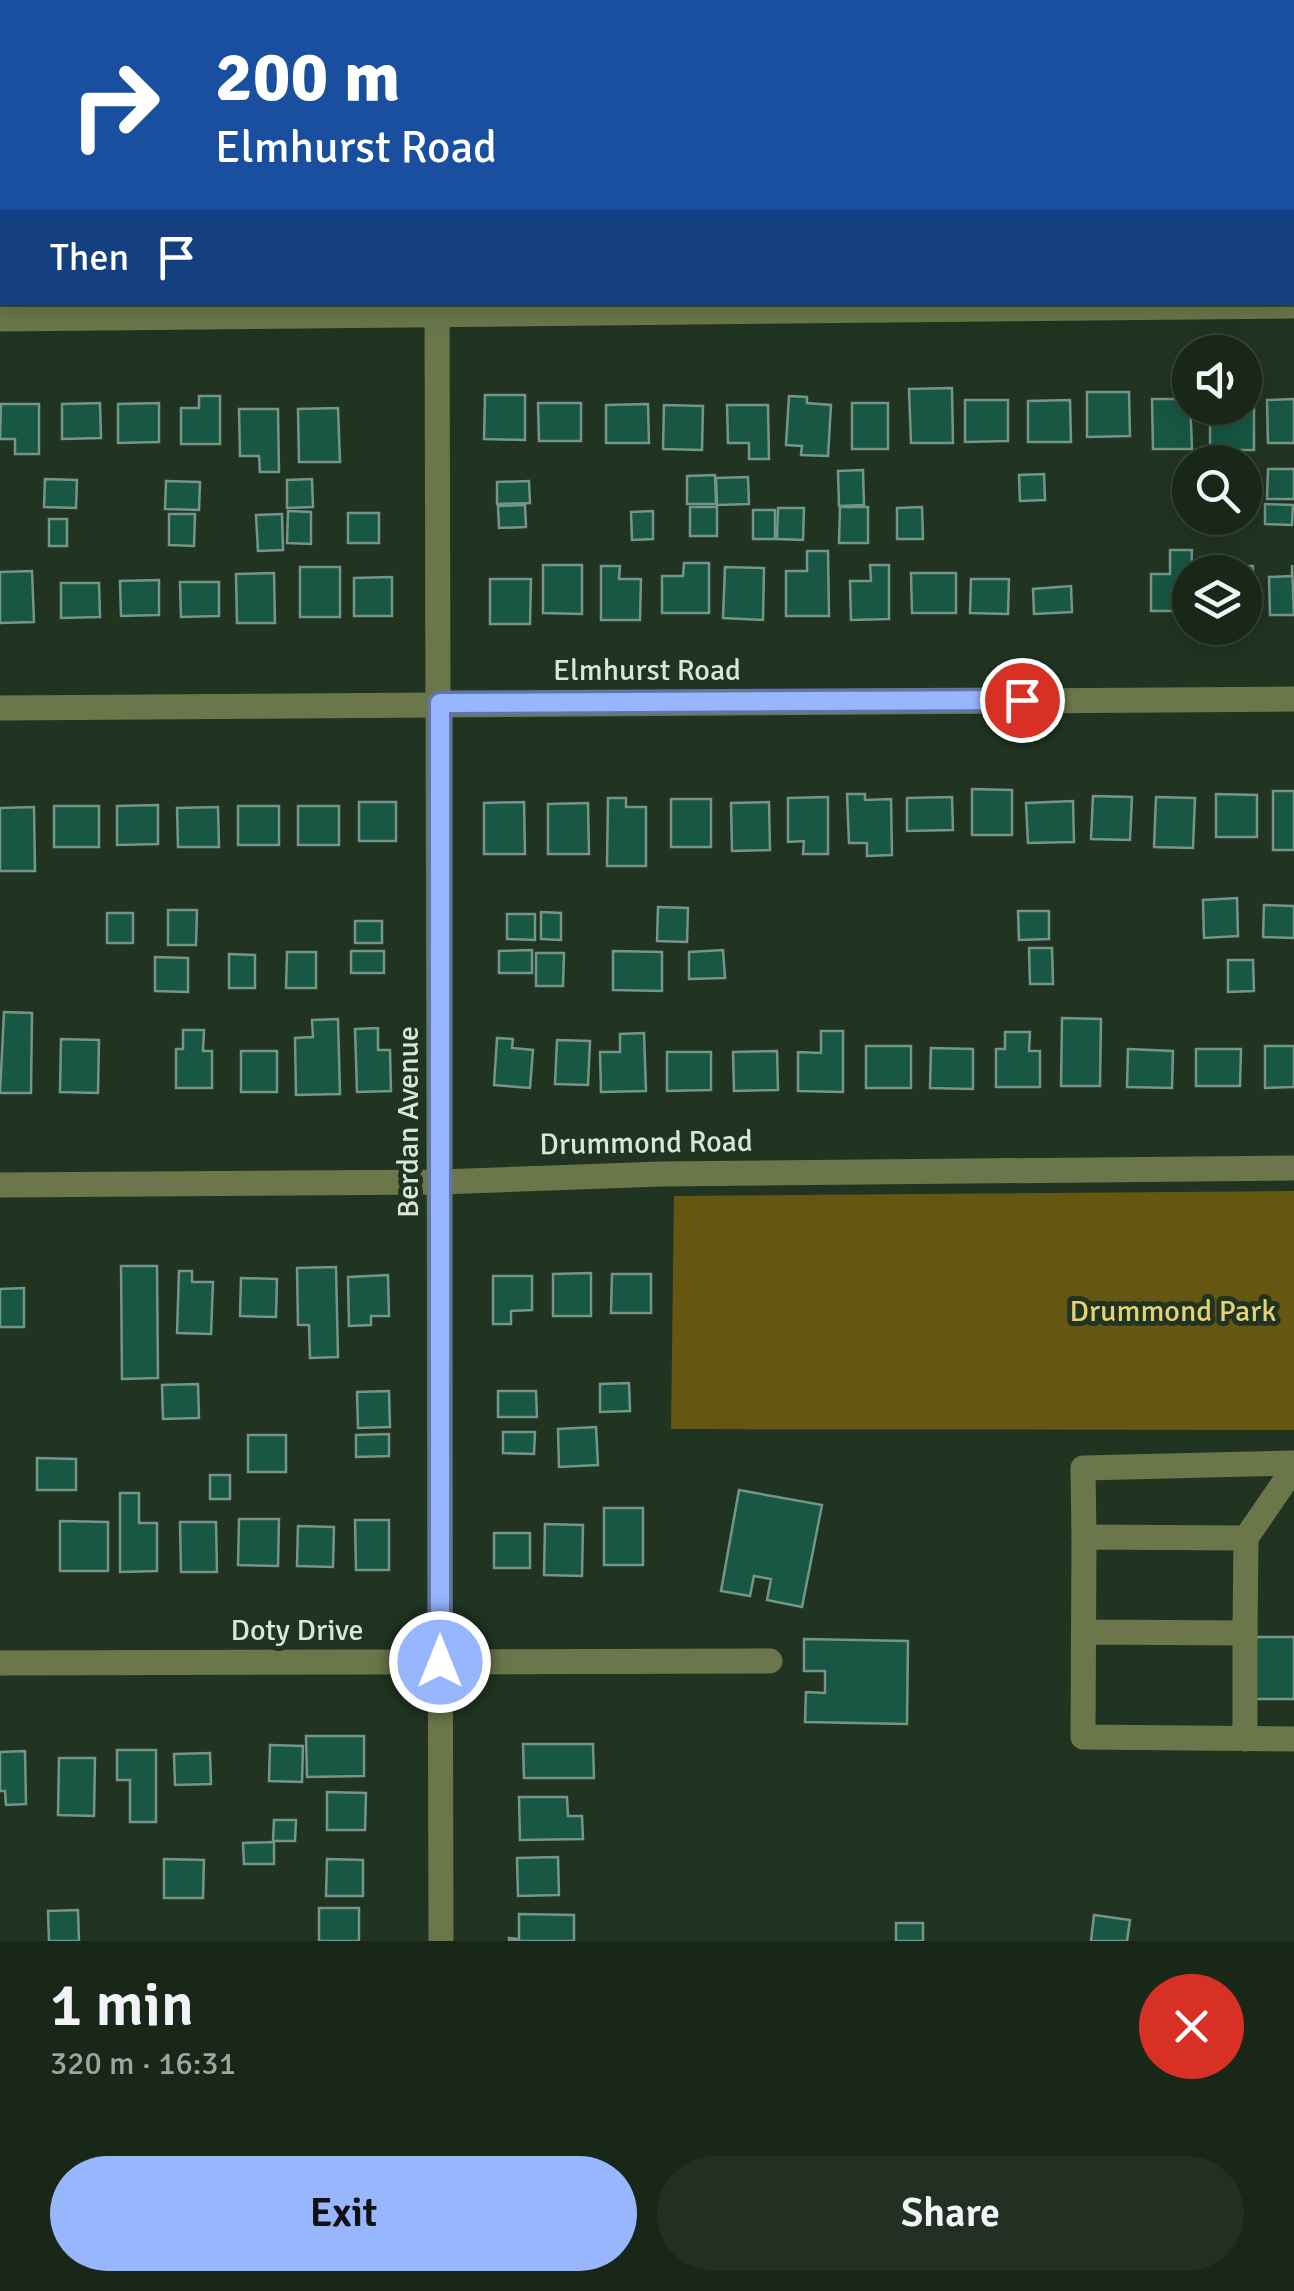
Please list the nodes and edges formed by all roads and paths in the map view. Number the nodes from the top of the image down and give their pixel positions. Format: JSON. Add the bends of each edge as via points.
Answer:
{"nodes":[{"id":1,"x":1294,"y":306,"type":"edge"},
{"id":2,"x":437,"y":309,"type":"edge"},
{"id":3,"x":0,"y":320,"type":"edge"},
{"id":4,"x":1294,"y":699,"type":"edge"},
{"id":5,"x":440,"y":703,"type":"junction"},
{"id":6,"x":0,"y":708,"type":"edge"},
{"id":7,"x":1294,"y":1168,"type":"edge"},
{"id":8,"x":441,"y":1182,"type":"junction"},
{"id":9,"x":0,"y":1185,"type":"edge"},
{"id":10,"x":1294,"y":1466,"type":"edge"},
{"id":11,"x":1084,"y":1536,"type":"junction"},
{"id":12,"x":1246,"y":1538,"type":"junction"},
{"id":13,"x":1086,"y":1632,"type":"junction"},
{"id":14,"x":1245,"y":1633,"type":"junction"},
{"id":15,"x":770,"y":1661,"type":"dead end"},
{"id":16,"x":440,"y":1662,"type":"junction"},
{"id":17,"x":0,"y":1663,"type":"edge"},
{"id":18,"x":1245,"y":1739,"type":"junction"},
{"id":19,"x":1294,"y":1739,"type":"edge"},
{"id":20,"x":441,"y":1941,"type":"edge"}],
"edges":[{"from":1,"to":2,"type":"street"},
{"from":2,"to":3,"type":"street"},
{"from":2,"to":5,"type":"street","name":"Berdan Avenue"},
{"from":4,"to":5,"type":"street","name":"Elmhurst Road"},
{"from":5,"to":6,"type":"street","name":"Elmhurst Road"},
{"from":5,"to":8,"type":"street","name":"Berdan Avenue"},
{"from":7,"to":8,"type":"street","name":"Drummond Road"},
{"from":8,"to":9,"type":"street","name":"Drummond Road"},
{"from":8,"to":16,"type":"street","name":"Berdan Avenue"},
{"from":10,"to":11,"type":"street","via":[[1083,1468]]},
{"from":10,"to":12,"type":"street"},
{"from":11,"to":12,"type":"street"},
{"from":11,"to":13,"type":"street"},
{"from":12,"to":14,"type":"street"},
{"from":13,"to":14,"type":"street"},
{"from":13,"to":18,"type":"street","via":[[1083,1738]]},
{"from":14,"to":18,"type":"street"},
{"from":15,"to":16,"type":"street","name":"Doty Drive"},
{"from":16,"to":17,"type":"street","name":"Doty Drive"},
{"from":16,"to":20,"type":"street","name":"Berdan Avenue"},
{"from":18,"to":19,"type":"street"}]}
